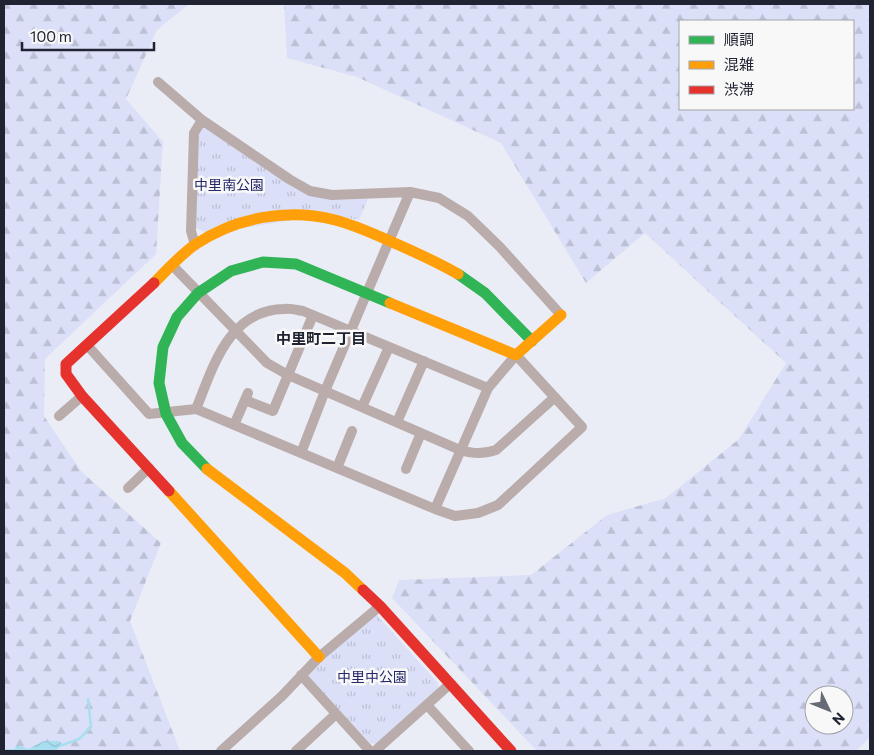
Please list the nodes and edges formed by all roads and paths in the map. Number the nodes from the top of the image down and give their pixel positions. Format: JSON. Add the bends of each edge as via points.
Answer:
{"nodes":[{"id":1,"x":158,"y":82,"type":"dead end"},
{"id":2,"x":202,"y":120,"type":"junction"},
{"id":3,"x":410,"y":192,"type":"junction"},
{"id":4,"x":389,"y":241,"type":"junction"},
{"id":5,"x":196,"y":245,"type":"junction"},
{"id":6,"x":173,"y":266,"type":"junction"},
{"id":7,"x":367,"y":292,"type":"junction"},
{"id":8,"x":198,"y":293,"type":"junction"},
{"id":9,"x":313,"y":315,"type":"junction"},
{"id":10,"x":561,"y":315,"type":"joint"},
{"id":11,"x":234,"y":330,"type":"junction"},
{"id":12,"x":350,"y":331,"type":"junction"},
{"id":13,"x":532,"y":341,"type":"junction"},
{"id":14,"x":87,"y":345,"type":"junction"},
{"id":15,"x":389,"y":347,"type":"junction"},
{"id":16,"x":516,"y":355,"type":"junction"},
{"id":17,"x":424,"y":361,"type":"junction"},
{"id":18,"x":288,"y":375,"type":"junction"},
{"id":19,"x":488,"y":388,"type":"junction"},
{"id":20,"x":325,"y":391,"type":"junction"},
{"id":21,"x":82,"y":396,"type":"junction"},
{"id":22,"x":554,"y":397,"type":"junction"},
{"id":23,"x":362,"y":407,"type":"junction"},
{"id":24,"x":196,"y":409,"type":"junction"},
{"id":25,"x":166,"y":414,"type":"junction"},
{"id":26,"x":59,"y":416,"type":"dead end"},
{"id":27,"x":396,"y":422,"type":"junction"},
{"id":28,"x":234,"y":425,"type":"junction"},
{"id":29,"x":352,"y":431,"type":"dead end"},
{"id":30,"x":421,"y":433,"type":"junction"},
{"id":31,"x":460,"y":450,"type":"junction"},
{"id":32,"x":301,"y":453,"type":"junction"},
{"id":33,"x":149,"y":468,"type":"junction"},
{"id":34,"x":337,"y":468,"type":"junction"},
{"id":35,"x":406,"y":469,"type":"dead end"},
{"id":36,"x":128,"y":488,"type":"dead end"},
{"id":37,"x":435,"y":509,"type":"junction"},
{"id":38,"x":380,"y":606,"type":"junction"},
{"id":39,"x":319,"y":657,"type":"junction"},
{"id":40,"x":301,"y":675,"type":"junction"},
{"id":41,"x":450,"y":684,"type":"junction"},
{"id":42,"x":427,"y":705,"type":"junction"},
{"id":43,"x":336,"y":714,"type":"junction"},
{"id":44,"x":221,"y":751,"type":"edge"},
{"id":45,"x":296,"y":751,"type":"edge"},
{"id":46,"x":370,"y":751,"type":"edge"},
{"id":47,"x":375,"y":751,"type":"edge"},
{"id":48,"x":468,"y":751,"type":"edge"},
{"id":49,"x":511,"y":751,"type":"edge"}],
"edges":[{"from":1,"to":2,"type":"street"},
{"from":2,"to":3,"type":"street","via":[[310,191],[332,195]]},
{"from":2,"to":5,"type":"street","via":[[194,133],[191,230]]},
{"from":3,"to":4,"type":"street"},
{"from":3,"to":10,"type":"street","via":[[440,198],[468,216]]},
{"from":4,"to":5,"type":"street","via":[[328,218],[301,214],[239,222]]},
{"from":4,"to":7,"type":"street"},
{"from":4,"to":13,"type":"street","via":[[442,264],[477,287]]},
{"from":5,"to":6,"type":"street"},
{"from":6,"to":8,"type":"street"},
{"from":6,"to":14,"type":"street"},
{"from":7,"to":8,"type":"street","via":[[296,264],[263,262],[231,271]]},
{"from":7,"to":12,"type":"street"},
{"from":7,"to":16,"type":"street"},
{"from":8,"to":11,"type":"street"},
{"from":8,"to":25,"type":"street","via":[[177,317],[163,347],[159,383]]},
{"from":9,"to":11,"type":"street","via":[[284,309],[263,313]]},
{"from":9,"to":12,"type":"street"},
{"from":9,"to":18,"type":"street"},
{"from":10,"to":13,"type":"street"},
{"from":11,"to":18,"type":"street","via":[[267,363]]},
{"from":11,"to":24,"type":"street","via":[[222,347]]},
{"from":12,"to":15,"type":"street"},
{"from":12,"to":20,"type":"street"},
{"from":13,"to":16,"type":"street"},
{"from":14,"to":21,"type":"street","via":[[66,364],[66,374]]},
{"from":14,"to":25,"type":"street","via":[[149,414]]},
{"from":15,"to":17,"type":"street"},
{"from":15,"to":23,"type":"street"},
{"from":16,"to":19,"type":"street"},
{"from":16,"to":22,"type":"street"},
{"from":17,"to":19,"type":"street"},
{"from":17,"to":27,"type":"street"},
{"from":18,"to":20,"type":"street"},
{"from":18,"to":28,"type":"street","via":[[273,411],[246,396]]},
{"from":19,"to":31,"type":"street"},
{"from":20,"to":23,"type":"street"},
{"from":20,"to":32,"type":"street"},
{"from":21,"to":26,"type":"street"},
{"from":21,"to":33,"type":"street"},
{"from":22,"to":31,"type":"street","via":[[496,450],[484,453]]},
{"from":22,"to":37,"type":"street","via":[[582,427],[498,505],[478,513],[455,516]]},
{"from":23,"to":27,"type":"street"},
{"from":24,"to":25,"type":"street"},
{"from":24,"to":28,"type":"street"},
{"from":25,"to":38,"type":"street","via":[[182,443],[202,465],[345,573]]},
{"from":27,"to":30,"type":"street"},
{"from":28,"to":32,"type":"street"},
{"from":29,"to":34,"type":"street"},
{"from":30,"to":31,"type":"street"},
{"from":30,"to":35,"type":"street"},
{"from":31,"to":37,"type":"street"},
{"from":32,"to":34,"type":"street"},
{"from":33,"to":36,"type":"street"},
{"from":33,"to":39,"type":"street"},
{"from":34,"to":37,"type":"street"},
{"from":38,"to":39,"type":"street"},
{"from":38,"to":41,"type":"street"},
{"from":39,"to":40,"type":"street"},
{"from":40,"to":43,"type":"street"},
{"from":40,"to":44,"type":"street"},
{"from":41,"to":42,"type":"street"},
{"from":41,"to":49,"type":"street"},
{"from":42,"to":47,"type":"street"},
{"from":42,"to":48,"type":"street"},
{"from":43,"to":45,"type":"street"},
{"from":43,"to":46,"type":"street"}]}
